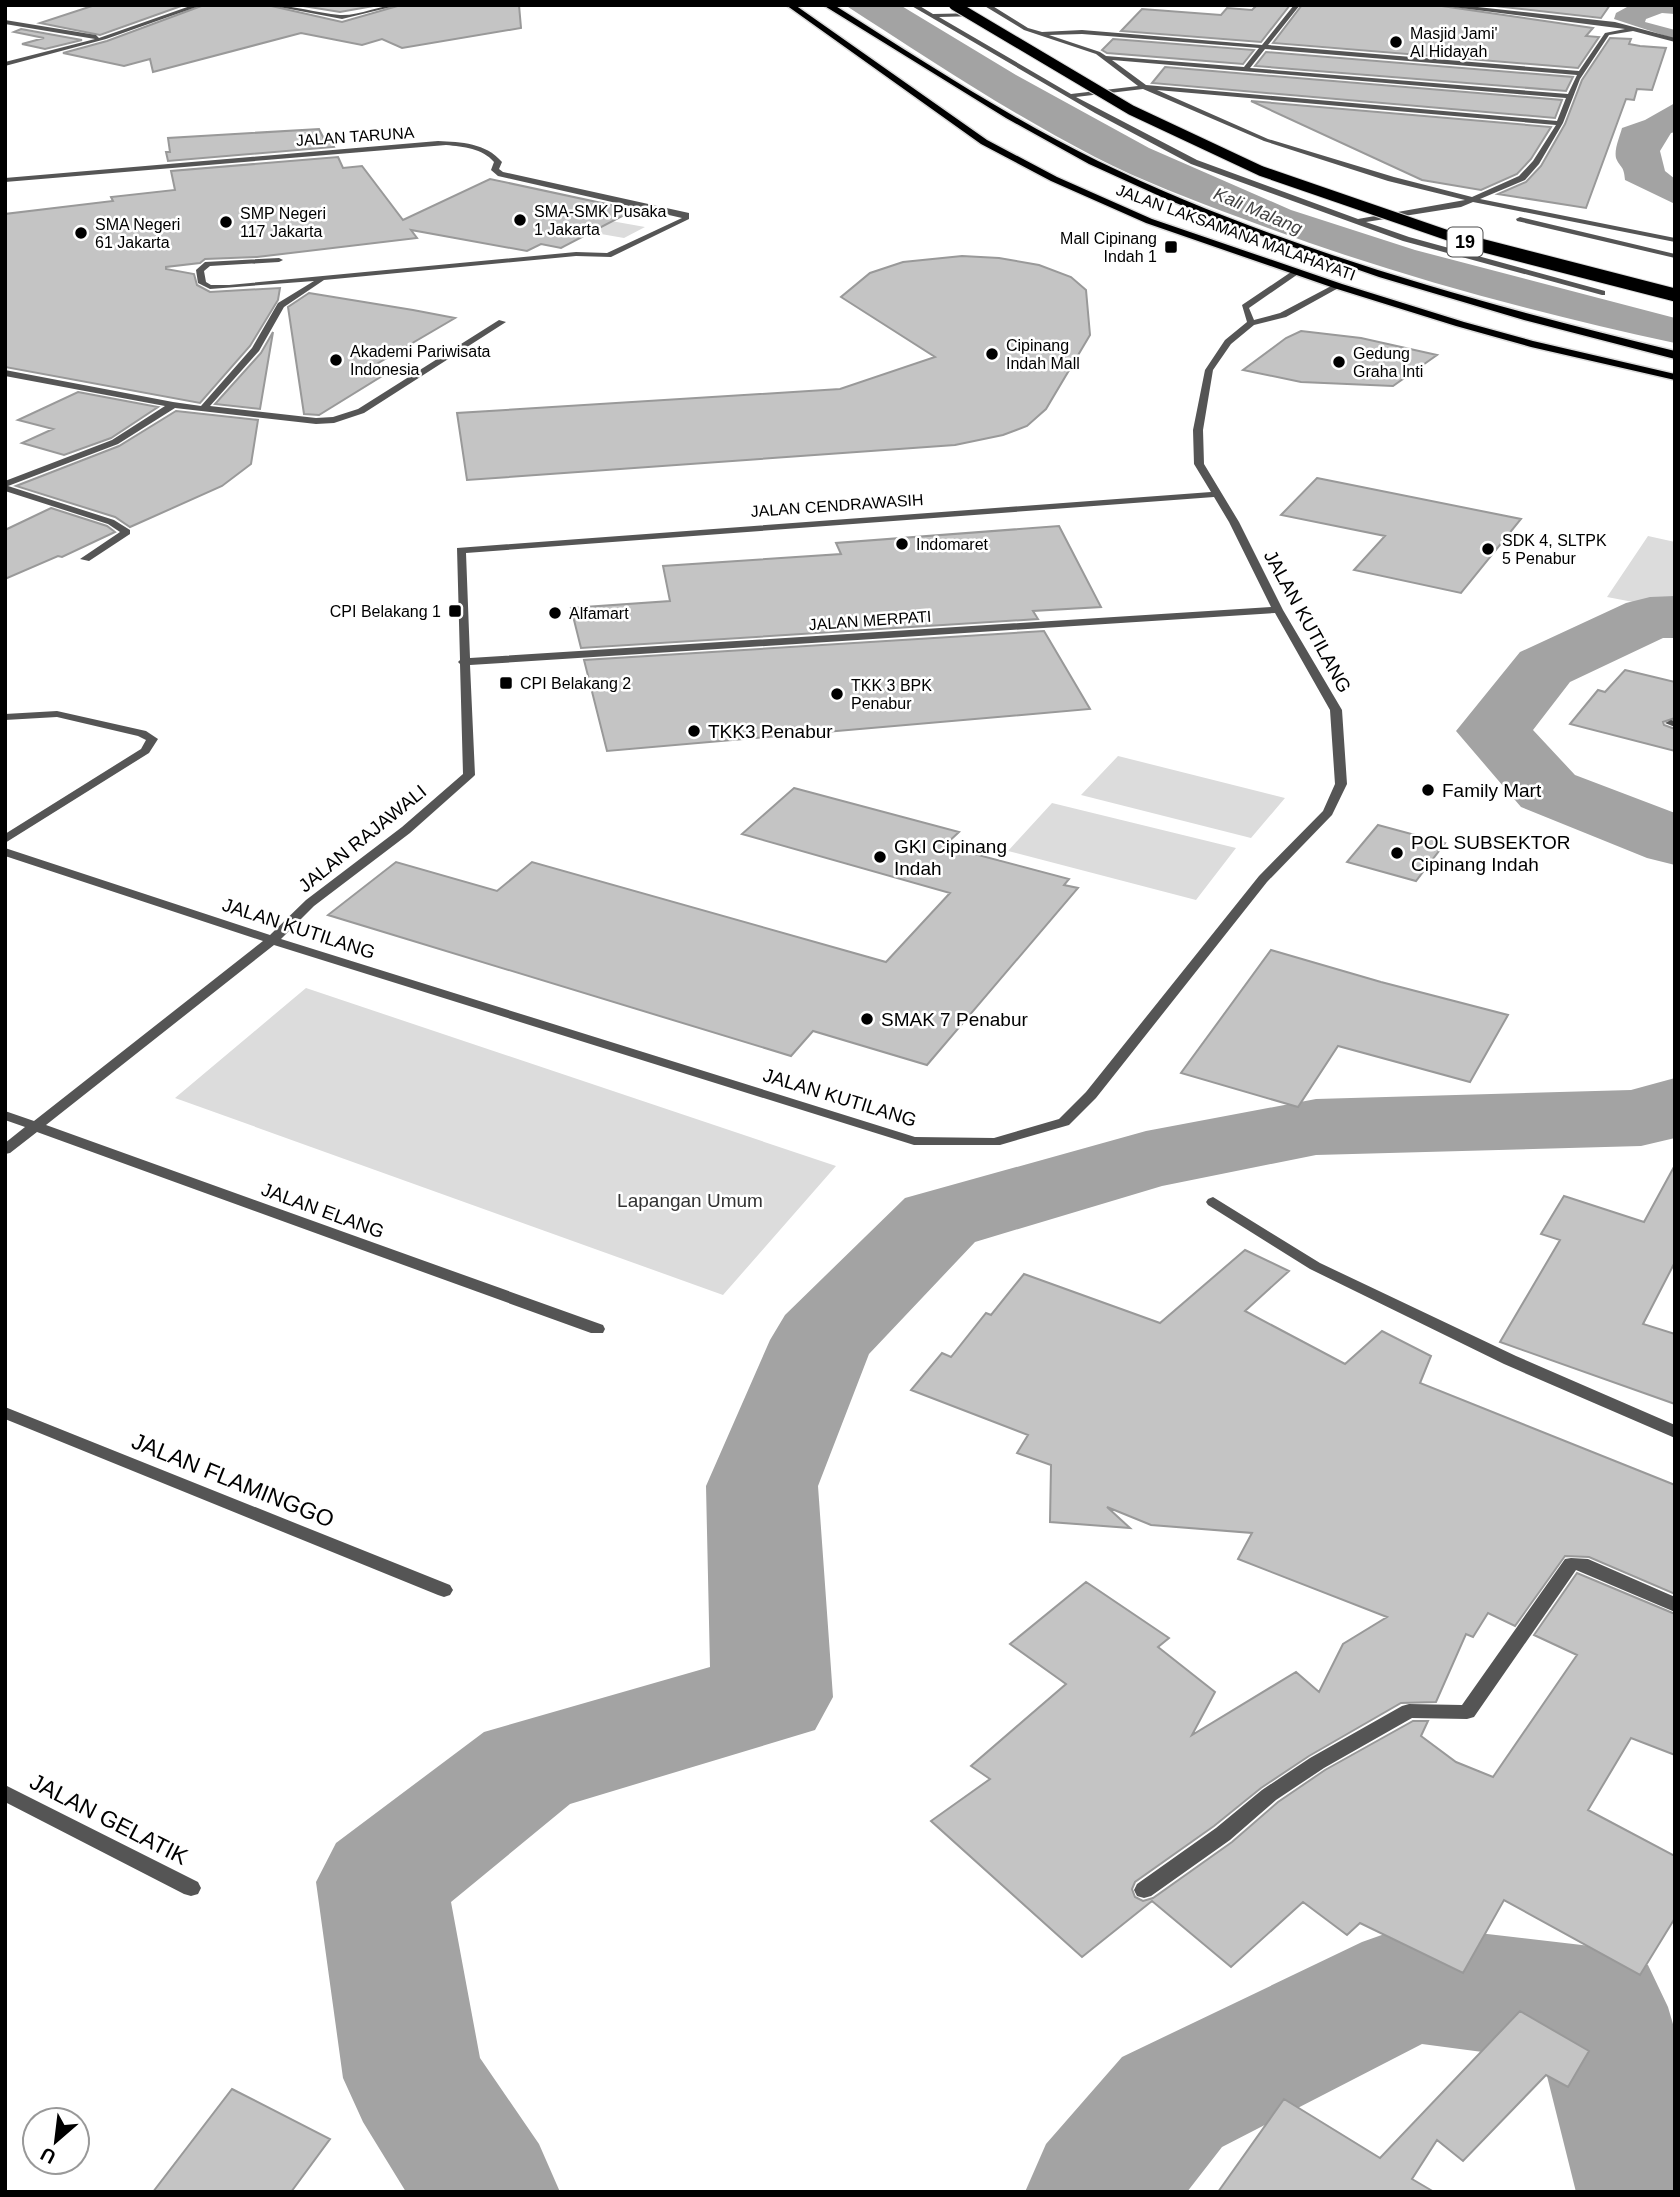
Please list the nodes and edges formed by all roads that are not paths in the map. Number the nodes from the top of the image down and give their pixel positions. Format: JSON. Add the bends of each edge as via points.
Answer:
{"nodes":[{"id":1,"x":199,"y":5,"type":"edge"},
{"id":2,"x":272,"y":5,"type":"edge"},
{"id":3,"x":396,"y":5,"type":"edge"},
{"id":4,"x":790,"y":5,"type":"edge"},
{"id":5,"x":827,"y":5,"type":"edge"},
{"id":6,"x":913,"y":5,"type":"edge"},
{"id":7,"x":954,"y":5,"type":"edge"},
{"id":8,"x":986,"y":5,"type":"edge"},
{"id":9,"x":1297,"y":5,"type":"edge"},
{"id":10,"x":1440,"y":5,"type":"edge"},
{"id":11,"x":996,"y":14,"type":"junction"},
{"id":12,"x":932,"y":16,"type":"junction"},
{"id":13,"x":5,"y":22,"type":"edge"},
{"id":14,"x":1632,"y":29,"type":"junction"},
{"id":15,"x":1040,"y":34,"type":"junction"},
{"id":16,"x":104,"y":38,"type":"junction"},
{"id":17,"x":1675,"y":40,"type":"edge"},
{"id":18,"x":1263,"y":46,"type":"junction"},
{"id":19,"x":1105,"y":58,"type":"junction"},
{"id":20,"x":5,"y":64,"type":"edge"},
{"id":21,"x":1247,"y":68,"type":"junction"},
{"id":22,"x":1581,"y":73,"type":"junction"},
{"id":23,"x":1332,"y":75,"type":"junction"},
{"id":24,"x":1326,"y":84,"type":"dead end"},
{"id":25,"x":1144,"y":88,"type":"junction"},
{"id":26,"x":1319,"y":92,"type":"dead end"},
{"id":27,"x":1070,"y":96,"type":"junction"},
{"id":28,"x":1570,"y":96,"type":"junction"},
{"id":29,"x":1313,"y":101,"type":"junction"},
{"id":30,"x":1560,"y":124,"type":"junction"},
{"id":31,"x":5,"y":180,"type":"edge"},
{"id":32,"x":1473,"y":200,"type":"junction"},
{"id":33,"x":1461,"y":205,"type":"junction"},
{"id":34,"x":1357,"y":222,"type":"junction"},
{"id":35,"x":1675,"y":240,"type":"edge"},
{"id":36,"x":1675,"y":257,"type":"edge"},
{"id":37,"x":279,"y":260,"type":"dead end"},
{"id":38,"x":1297,"y":272,"type":"junction"},
{"id":39,"x":327,"y":277,"type":"junction"},
{"id":40,"x":1338,"y":286,"type":"junction"},
{"id":41,"x":1602,"y":293,"type":"dead end"},
{"id":42,"x":1675,"y":295,"type":"edge"},
{"id":43,"x":502,"y":323,"type":"dead end"},
{"id":44,"x":1251,"y":323,"type":"junction"},
{"id":45,"x":1675,"y":355,"type":"edge"},
{"id":46,"x":5,"y":373,"type":"edge"},
{"id":47,"x":1675,"y":377,"type":"edge"},
{"id":48,"x":173,"y":405,"type":"junction"},
{"id":49,"x":204,"y":408,"type":"junction"},
{"id":50,"x":5,"y":486,"type":"edge"},
{"id":51,"x":1216,"y":494,"type":"junction"},
{"id":52,"x":461,"y":550,"type":"joint"},
{"id":53,"x":85,"y":559,"type":"dead end"},
{"id":54,"x":1278,"y":610,"type":"junction"},
{"id":55,"x":463,"y":662,"type":"junction"},
{"id":56,"x":5,"y":717,"type":"edge"},
{"id":57,"x":5,"y":839,"type":"edge"},
{"id":58,"x":5,"y":852,"type":"edge"},
{"id":59,"x":272,"y":940,"type":"junction"},
{"id":60,"x":5,"y":1115,"type":"edge"},
{"id":61,"x":36,"y":1126,"type":"junction"},
{"id":62,"x":5,"y":1150,"type":"edge"},
{"id":63,"x":1213,"y":1202,"type":"dead end"},
{"id":64,"x":597,"y":1329,"type":"dead end"},
{"id":65,"x":5,"y":1413,"type":"edge"},
{"id":66,"x":1675,"y":1432,"type":"edge"},
{"id":67,"x":444,"y":1590,"type":"dead end"},
{"id":68,"x":1675,"y":1605,"type":"edge"},
{"id":69,"x":5,"y":1793,"type":"edge"},
{"id":70,"x":191,"y":1888,"type":"dead end"},
{"id":71,"x":1144,"y":1890,"type":"dead end"}],
"edges":[{"from":1,"to":16,"type":"street"},
{"from":2,"to":3,"type":"street","via":[[342,17]]},
{"from":4,"to":38,"type":"main road","name":"JALAN LAKSAMANA MALAHAYATI","via":[[985,142],[1054,179],[1149,221]]},
{"from":5,"to":45,"type":"highway","via":[[984,102],[1100,166],[1363,268]]},
{"from":6,"to":12,"type":"street"},
{"from":7,"to":42,"type":"highway","number":"19","bridge":true,"via":[[1131,110],[1261,171],[1443,236]]},
{"from":8,"to":11,"type":"street"},
{"from":9,"to":18,"type":"street"},
{"from":10,"to":14,"type":"street"},
{"from":11,"to":12,"type":"street"},
{"from":11,"to":15,"type":"street"},
{"from":12,"to":27,"type":"street"},
{"from":13,"to":16,"type":"street"},
{"from":14,"to":17,"type":"street"},
{"from":14,"to":22,"type":"street","via":[[1607,34]]},
{"from":15,"to":18,"type":"street","via":[[1070,32]]},
{"from":15,"to":19,"type":"street"},
{"from":16,"to":20,"type":"street"},
{"from":18,"to":21,"type":"street"},
{"from":18,"to":22,"type":"street"},
{"from":19,"to":21,"type":"street"},
{"from":19,"to":25,"type":"street"},
{"from":21,"to":23,"type":"street"},
{"from":22,"to":28,"type":"street"},
{"from":23,"to":24,"type":"street"},
{"from":23,"to":28,"type":"street"},
{"from":25,"to":27,"type":"street"},
{"from":25,"to":29,"type":"street"},
{"from":25,"to":32,"type":"street","via":[[1296,151]]},
{"from":26,"to":29,"type":"street"},
{"from":27,"to":34,"type":"street","via":[[1194,162]]},
{"from":28,"to":30,"type":"street"},
{"from":29,"to":30,"type":"street"},
{"from":30,"to":32,"type":"street","via":[[1522,178]]},
{"from":31,"to":39,"type":"street","name":"JALAN TARUNA","via":[[438,143],[477,148],[494,156],[498,162],[495,170],[501,174],[686,215],[608,255]]},
{"from":32,"to":33,"type":"street"},
{"from":32,"to":35,"type":"street"},
{"from":33,"to":34,"type":"street"},
{"from":33,"to":36,"type":"street"},
{"from":34,"to":41,"type":"street"},
{"from":37,"to":39,"type":"street","via":[[208,264],[200,270],[202,283],[229,287]]},
{"from":38,"to":40,"type":"main road","name":"JALAN LAKSAMANA MALAHAYATI"},
{"from":38,"to":44,"type":"street","via":[[1245,307]]},
{"from":39,"to":49,"type":"street","via":[[281,305],[256,349]]},
{"from":40,"to":44,"type":"street","via":[[1283,315]]},
{"from":40,"to":47,"type":"main road","name":"JALAN LAKSAMANA MALAHAYATI","via":[[1531,344]]},
{"from":43,"to":49,"type":"street","via":[[349,415],[316,421]]},
{"from":44,"to":51,"type":"street","name":"JALAN KUTILANG","via":[[1218,353],[1203,392],[1199,464]]},
{"from":46,"to":48,"type":"street"},
{"from":48,"to":49,"type":"street"},
{"from":48,"to":50,"type":"street","via":[[115,442]]},
{"from":50,"to":53,"type":"street","via":[[127,531]]},
{"from":51,"to":52,"type":"street","name":"JALAN CENDRAWASIH"},
{"from":51,"to":54,"type":"street","name":"JALAN KUTILANG"},
{"from":52,"to":55,"type":"street","name":"JALAN RAJAWALI"},
{"from":54,"to":55,"type":"street","name":"JALAN MERPATI"},
{"from":54,"to":59,"type":"street","name":"JALAN KUTILANG","via":[[1336,710],[1341,783],[1328,812],[1263,878],[1091,1095],[1064,1122],[995,1142],[914,1141]]},
{"from":55,"to":59,"type":"street","name":"JALAN RAJAWALI","via":[[469,775],[310,903]]},
{"from":56,"to":57,"type":"street","via":[[57,714],[152,738],[145,751]]},
{"from":58,"to":59,"type":"street","name":"JALAN KUTILANG"},
{"from":59,"to":61,"type":"street","name":"JALAN RAJAWALI"},
{"from":60,"to":61,"type":"street","name":"JALAN ELANG"},
{"from":61,"to":62,"type":"street","name":"JALAN RAJAWALI"},
{"from":61,"to":64,"type":"street","name":"JALAN ELANG"},
{"from":63,"to":66,"type":"street","via":[[1315,1266],[1510,1360]]},
{"from":65,"to":67,"type":"street","name":"JALAN FLAMINGGO"},
{"from":68,"to":71,"type":"street","via":[[1582,1564],[1571,1564],[1467,1712],[1409,1711],[1269,1795]]},
{"from":69,"to":70,"type":"street","name":"JALAN GELATIK"}]}
